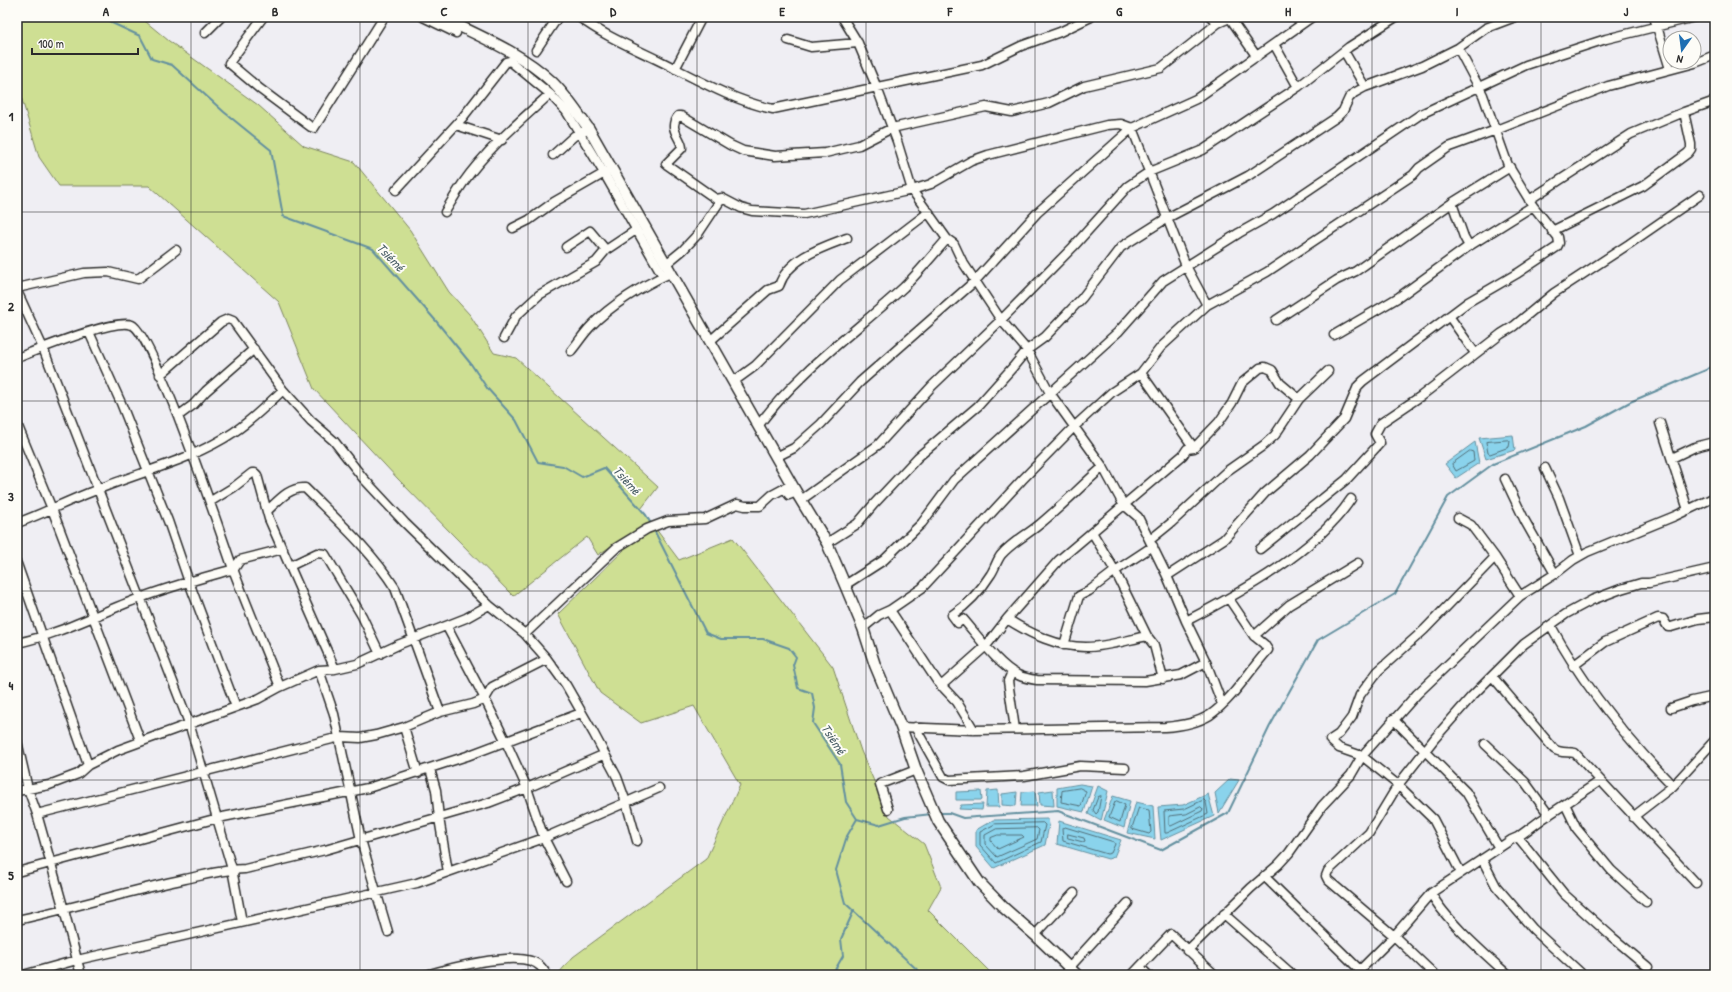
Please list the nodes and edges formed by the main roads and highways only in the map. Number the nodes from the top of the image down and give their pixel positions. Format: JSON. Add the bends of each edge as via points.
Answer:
{"nodes":[{"id":1,"x":441,"y":17,"type":"edge"},
{"id":2,"x":1077,"y":975,"type":"edge"}],
"edges":[{"from":1,"to":2,"type":"main road","via":[[499,45],[527,62],[568,100],[826,543],[863,628],[875,665],[938,821],[979,882]]}]}
